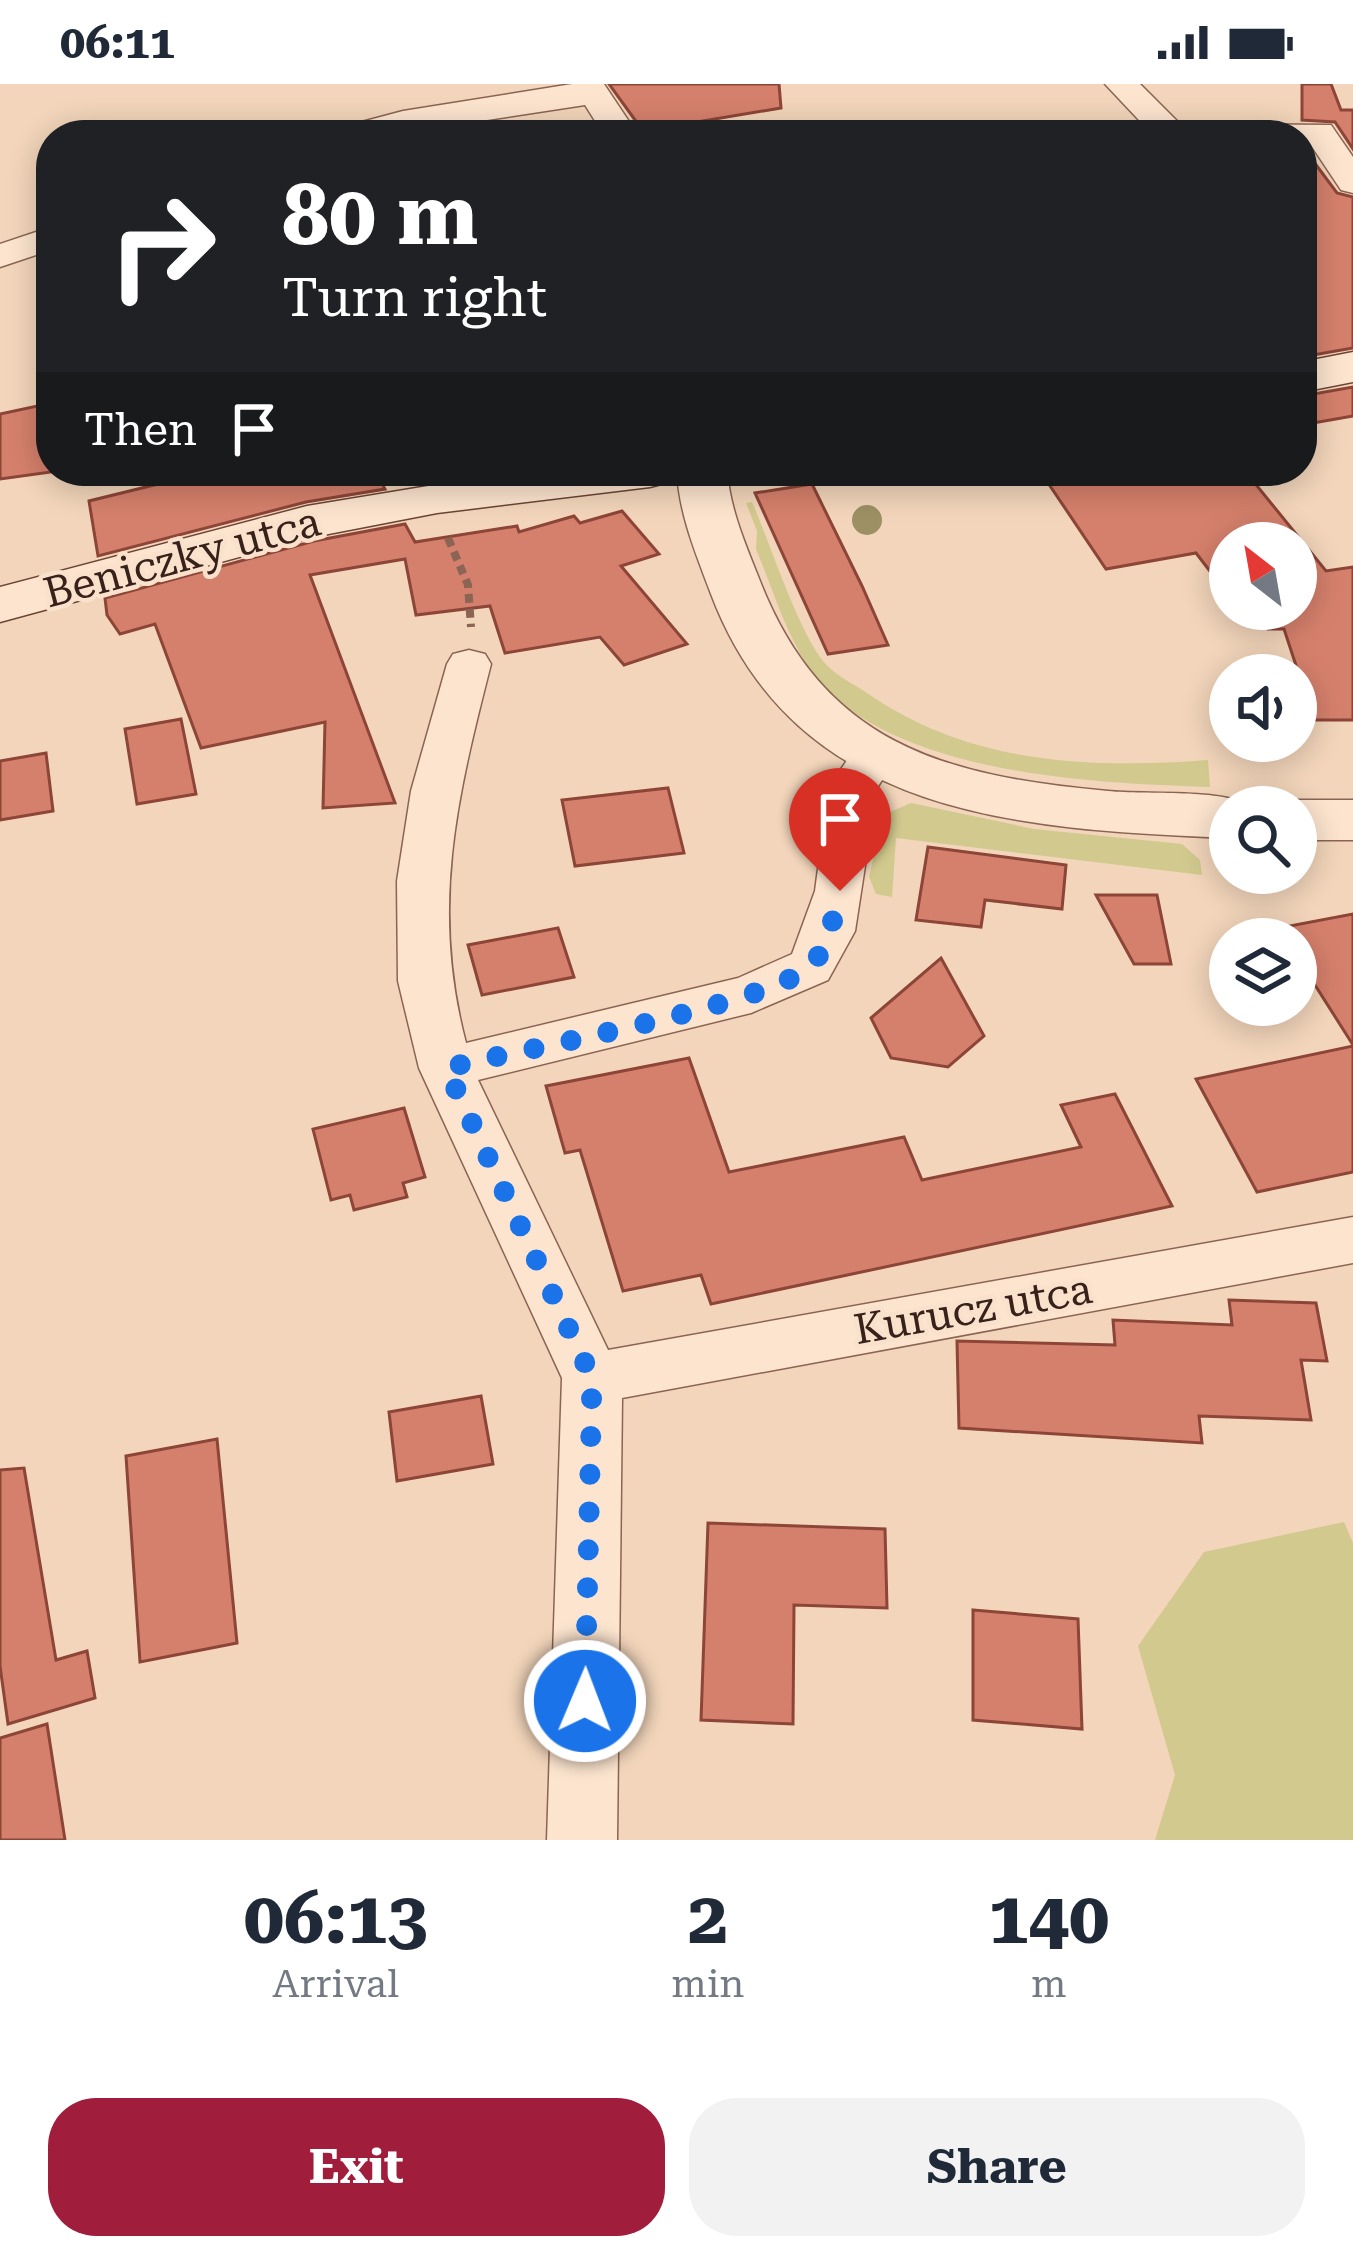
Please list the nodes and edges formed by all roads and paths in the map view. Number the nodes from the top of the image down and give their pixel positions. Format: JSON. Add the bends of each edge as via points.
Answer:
{"nodes":[{"id":1,"x":1121,"y":84,"type":"edge"},
{"id":2,"x":592,"y":89,"type":"edge"},
{"id":3,"x":409,"y":120,"type":"edge"},
{"id":4,"x":612,"y":120,"type":"edge"},
{"id":5,"x":1157,"y":120,"type":"edge"},
{"id":6,"x":1317,"y":132,"type":"edge"},
{"id":7,"x":1353,"y":183,"type":"edge"},
{"id":8,"x":36,"y":243,"type":"edge"},
{"id":9,"x":0,"y":256,"type":"edge"},
{"id":10,"x":1353,"y":367,"type":"edge"},
{"id":11,"x":1317,"y":374,"type":"edge"},
{"id":12,"x":522,"y":486,"type":"edge"},
{"id":13,"x":703,"y":486,"type":"edge"},
{"id":14,"x":437,"y":496,"type":"junction"},
{"id":15,"x":0,"y":605,"type":"edge"},
{"id":16,"x":469,"y":664,"type":"joint"},
{"id":17,"x":874,"y":755,"type":"junction"},
{"id":18,"x":1209,"y":816,"type":"edge"},
{"id":19,"x":1317,"y":820,"type":"edge"},
{"id":20,"x":1353,"y":820,"type":"edge"},
{"id":21,"x":446,"y":1068,"type":"junction"},
{"id":22,"x":1353,"y":1240,"type":"edge"},
{"id":23,"x":592,"y":1378,"type":"junction"},
{"id":24,"x":582,"y":1840,"type":"edge"}],
"edges":[{"from":1,"to":5,"type":"street"},
{"from":2,"to":3,"type":"street"},
{"from":2,"to":4,"type":"street"},
{"from":6,"to":7,"type":"street"},
{"from":8,"to":9,"type":"street"},
{"from":10,"to":11,"type":"main road"},
{"from":12,"to":14,"type":"main road","name":"Beniczky utca"},
{"from":13,"to":17,"type":"street","via":[[774,669],[818,719]]},
{"from":14,"to":15,"type":"main road","name":"Beniczky utca","via":[[307,522]]},
{"from":14,"to":16,"type":"path","via":[[468,585]]},
{"from":16,"to":21,"type":"street","via":[[435,791],[422,881],[424,980]]},
{"from":17,"to":18,"type":"street","via":[[951,784],[1027,800]]},
{"from":17,"to":21,"type":"street","via":[[853,788],[840,891],[810,967],[751,994]]},
{"from":19,"to":20,"type":"street"},
{"from":21,"to":23,"type":"street"},
{"from":22,"to":23,"type":"street","name":"Kurucz utca"},
{"from":23,"to":24,"type":"street"}]}
